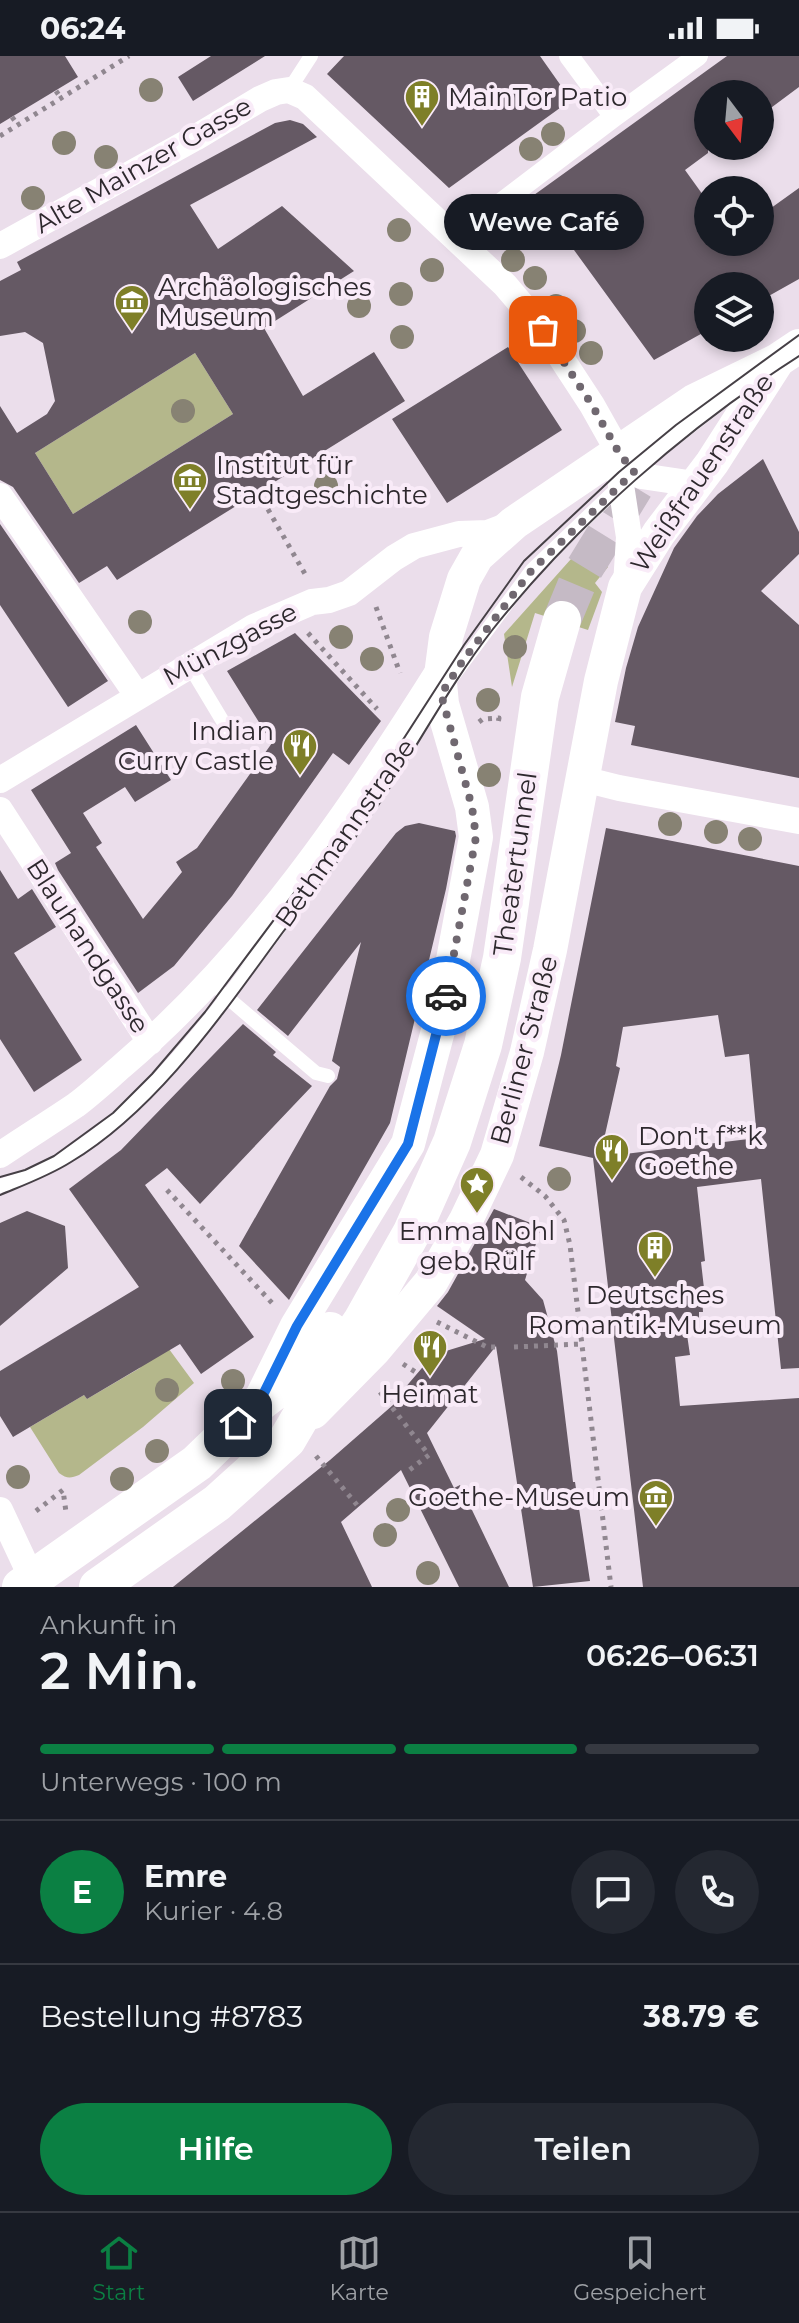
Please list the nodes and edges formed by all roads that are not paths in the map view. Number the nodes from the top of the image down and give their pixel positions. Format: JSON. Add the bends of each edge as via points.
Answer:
{"nodes":[{"id":1,"x":311,"y":56,"type":"edge"},
{"id":2,"x":569,"y":56,"type":"edge"},
{"id":3,"x":698,"y":56,"type":"edge"},
{"id":4,"x":297,"y":94,"type":"junction"},
{"id":5,"x":614,"y":117,"type":"junction"},
{"id":6,"x":456,"y":237,"type":"junction"},
{"id":7,"x":0,"y":246,"type":"edge"},
{"id":8,"x":788,"y":353,"type":"edge"},
{"id":9,"x":625,"y":470,"type":"junction"},
{"id":10,"x":695,"y":484,"type":"junction"},
{"id":11,"x":0,"y":496,"type":"edge"},
{"id":12,"x":514,"y":523,"type":"junction"},
{"id":13,"x":625,"y":587,"type":"junction"},
{"id":14,"x":562,"y":620,"type":"tunnel mouth"},
{"id":15,"x":189,"y":665,"type":"junction"},
{"id":16,"x":441,"y":680,"type":"junction"},
{"id":17,"x":137,"y":695,"type":"junction"},
{"id":18,"x":228,"y":730,"type":"dead end"},
{"id":19,"x":583,"y":779,"type":"junction"},
{"id":20,"x":0,"y":780,"type":"edge"},
{"id":21,"x":0,"y":810,"type":"edge"},
{"id":22,"x":799,"y":821,"type":"edge"},
{"id":23,"x":218,"y":990,"type":"junction"},
{"id":24,"x":150,"y":1042,"type":"junction"},
{"id":25,"x":328,"y":1076,"type":"dead end"},
{"id":26,"x":0,"y":1155,"type":"edge"},
{"id":27,"x":0,"y":1186,"type":"edge"},
{"id":28,"x":427,"y":1196,"type":"junction"},
{"id":29,"x":259,"y":1403,"type":"junction"},
{"id":30,"x":301,"y":1447,"type":"junction"},
{"id":31,"x":0,"y":1510,"type":"edge"},
{"id":32,"x":30,"y":1584,"type":"edge"},
{"id":33,"x":98,"y":1587,"type":"edge"}],
"edges":[{"from":1,"to":4,"type":"lane"},
{"from":2,"to":5,"type":"street"},
{"from":3,"to":5,"type":"street"},
{"from":4,"to":6,"type":"street"},
{"from":4,"to":7,"type":"street","name":"Alte Mainzer Gasse","via":[[276,92],[260,99]]},
{"from":5,"to":6,"type":"street"},
{"from":6,"to":9,"type":"street","via":[[543,330],[592,405]]},
{"from":8,"to":9,"type":"street","name":"Weißfrauenstraße","via":[[694,401]]},
{"from":8,"to":10,"type":"street","name":"Weißfrauenstraße"},
{"from":9,"to":10,"type":"street"},
{"from":9,"to":12,"type":"street","name":"Weißfrauenstraße"},
{"from":9,"to":13,"type":"street","name":"Berliner Straße"},
{"from":9,"to":16,"type":"lane","name":"Bethmannstraße","via":[[532,570],[464,659]]},
{"from":10,"to":13,"type":"street","name":"Weißfrauenstraße"},
{"from":11,"to":17,"type":"street"},
{"from":12,"to":15,"type":"street","name":"Münzgasse","via":[[414,546],[349,593],[287,611]]},
{"from":12,"to":16,"type":"street","name":"Weißfrauenstraße","via":[[477,556],[464,579],[446,637]]},
{"from":13,"to":19,"type":"street","name":"Berliner Straße"},
{"from":14,"to":28,"type":"main road","name":"Theatertunnel","via":[[540,697],[502,958],[483,1045],[452,1142]]},
{"from":15,"to":17,"type":"street","name":"Münzgasse"},
{"from":15,"to":18,"type":"lane"},
{"from":16,"to":23,"type":"street","name":"Bethmannstraße"},
{"from":16,"to":29,"type":"street","via":[[476,837],[444,1008],[411,1106],[408,1144],[297,1326]]},
{"from":17,"to":20,"type":"street","name":"Münzgasse"},
{"from":19,"to":22,"type":"street"},
{"from":19,"to":30,"type":"street","name":"Berliner Straße","via":[[537,1008],[497,1155],[431,1282]]},
{"from":21,"to":24,"type":"street","name":"Blauhandgasse"},
{"from":23,"to":24,"type":"street","name":"Bethmannstraße"},
{"from":23,"to":25,"type":"lane","via":[[316,1073]]},
{"from":23,"to":27,"type":"lane","name":"Bethmannstraße","via":[[158,1078],[110,1125],[45,1169]]},
{"from":24,"to":26,"type":"street","name":"Bethmannstraße","via":[[77,1104]]},
{"from":28,"to":29,"type":"main road","name":"Theatertunnel","via":[[327,1335],[289,1380]]},
{"from":28,"to":30,"type":"main road","name":"Theatertunnel","via":[[362,1321],[328,1370]]},
{"from":29,"to":32,"type":"main road","via":[[197,1463]]},
{"from":30,"to":33,"type":"main road","name":"Berliner Straße"},
{"from":31,"to":32,"type":"street"}]}
